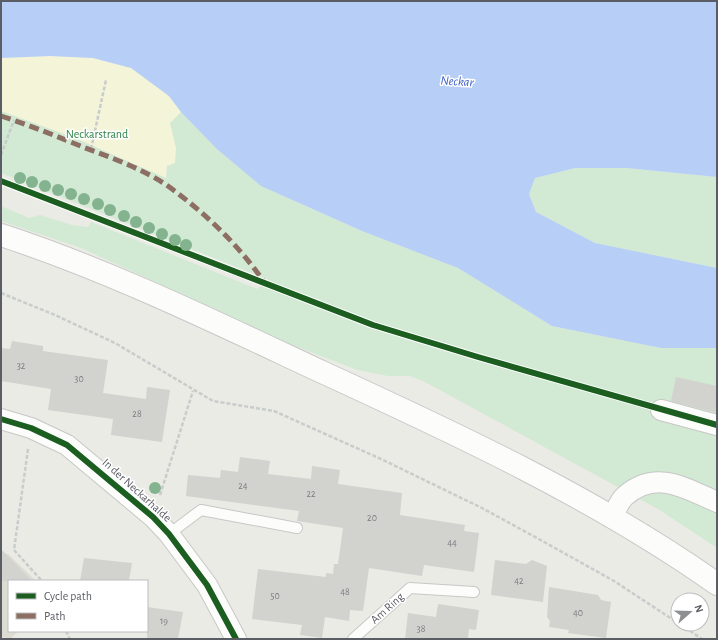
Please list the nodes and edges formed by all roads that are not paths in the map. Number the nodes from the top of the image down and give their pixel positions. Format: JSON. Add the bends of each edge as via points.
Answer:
{"nodes":[{"id":1,"x":1,"y":234,"type":"edge"},
{"id":2,"x":661,"y":410,"type":"dead end"},
{"id":3,"x":1,"y":419,"type":"edge"},
{"id":4,"x":717,"y":425,"type":"edge"},
{"id":5,"x":717,"y":502,"type":"edge"},
{"id":6,"x":612,"y":518,"type":"junction"},
{"id":7,"x":298,"y":528,"type":"dead end"},
{"id":8,"x":169,"y":534,"type":"junction"},
{"id":9,"x":717,"y":584,"type":"edge"},
{"id":10,"x":474,"y":592,"type":"dead end"},
{"id":11,"x":236,"y":639,"type":"edge"},
{"id":12,"x":353,"y":639,"type":"edge"}],
"edges":[{"from":1,"to":6,"type":"main road","via":[[129,285],[266,346],[509,461]]},
{"from":2,"to":4,"type":"street"},
{"from":3,"to":8,"type":"street","name":"In der Neckarhalde","via":[[32,428],[67,445],[154,516]]},
{"from":5,"to":6,"type":"street","via":[[673,483],[658,481],[640,486],[624,497]]},
{"from":6,"to":9,"type":"main road"},
{"from":7,"to":8,"type":"lane","name":"In der Neckarhalde","via":[[201,510]]},
{"from":8,"to":11,"type":"street","name":"In der Neckarhalde","via":[[207,585]]},
{"from":10,"to":12,"type":"lane","name":"Am Ring","via":[[410,588]]}]}
